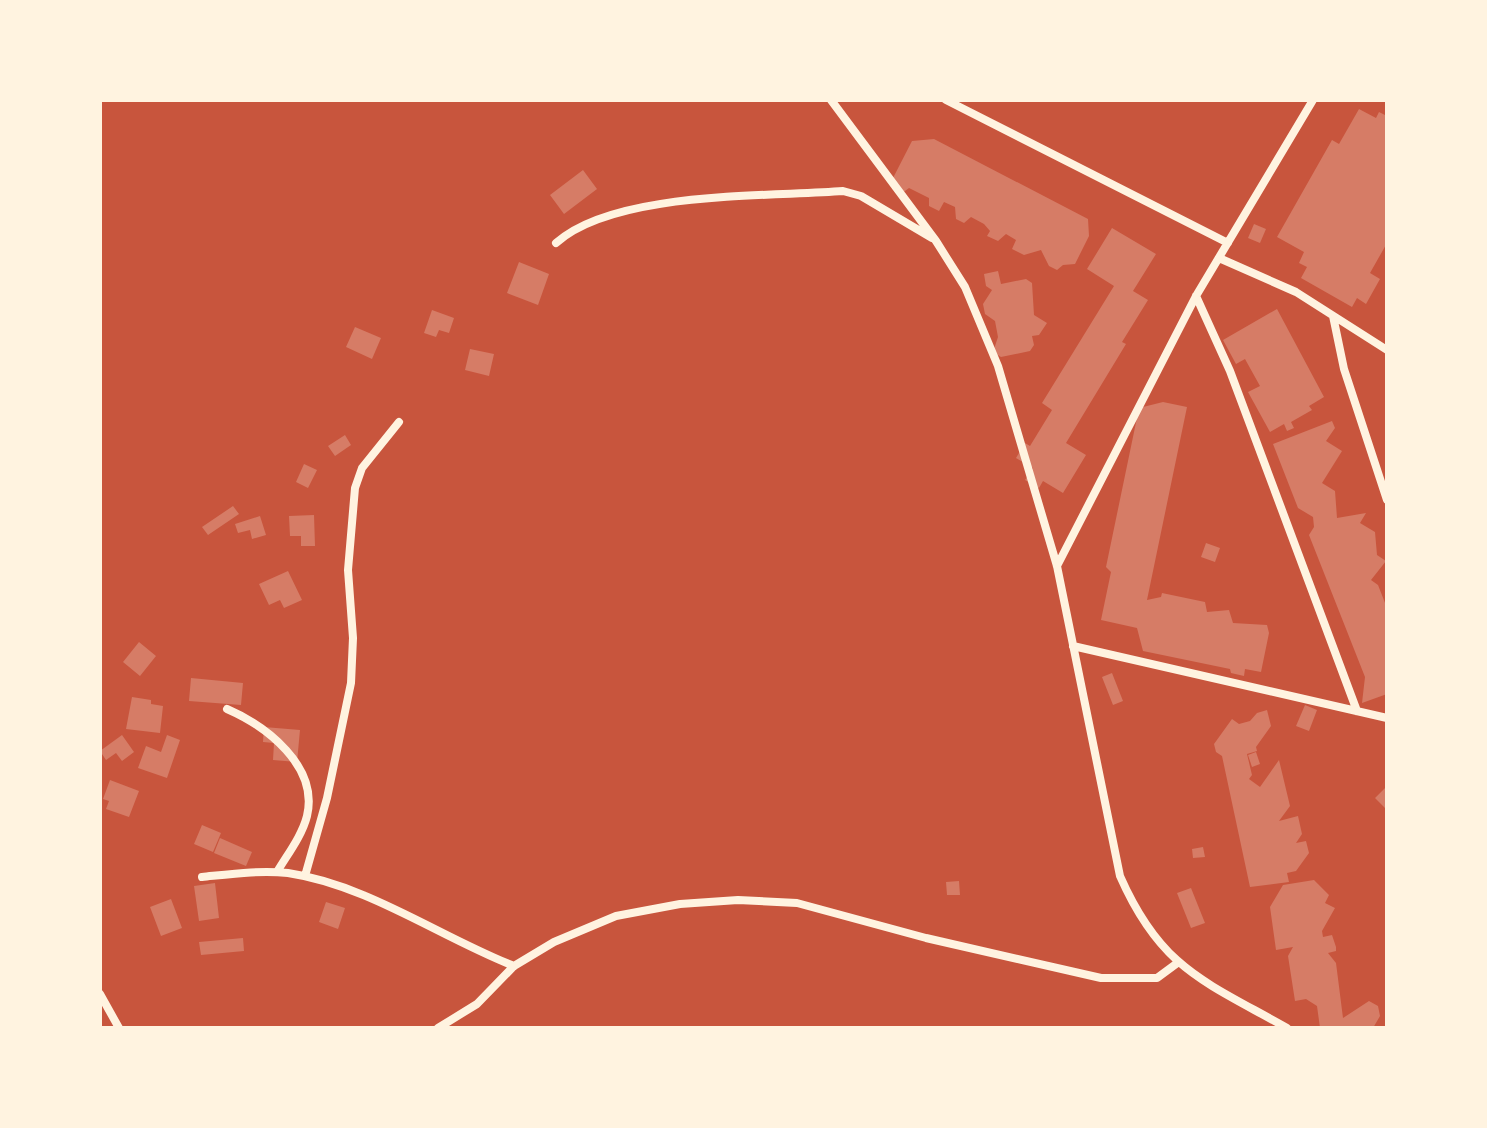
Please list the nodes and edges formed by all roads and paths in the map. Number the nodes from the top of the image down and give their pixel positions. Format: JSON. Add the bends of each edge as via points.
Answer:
{"nodes":[{"id":1,"x":831,"y":100,"type":"edge"},
{"id":2,"x":946,"y":100,"type":"edge"},
{"id":3,"x":1313,"y":100,"type":"edge"},
{"id":4,"x":936,"y":241,"type":"junction"},
{"id":5,"x":556,"y":243,"type":"dead end"},
{"id":6,"x":1228,"y":243,"type":"junction"},
{"id":7,"x":1219,"y":258,"type":"junction"},
{"id":8,"x":1196,"y":296,"type":"junction"},
{"id":9,"x":1333,"y":316,"type":"junction"},
{"id":10,"x":1387,"y":350,"type":"edge"},
{"id":11,"x":399,"y":422,"type":"dead end"},
{"id":12,"x":1387,"y":500,"type":"edge"},
{"id":13,"x":1057,"y":566,"type":"junction"},
{"id":14,"x":1073,"y":646,"type":"junction"},
{"id":15,"x":227,"y":709,"type":"dead end"},
{"id":16,"x":1357,"y":711,"type":"junction"},
{"id":17,"x":1387,"y":718,"type":"edge"},
{"id":18,"x":277,"y":872,"type":"junction"},
{"id":19,"x":305,"y":876,"type":"junction"},
{"id":20,"x":202,"y":877,"type":"dead end"},
{"id":21,"x":1176,"y":964,"type":"junction"},
{"id":22,"x":514,"y":966,"type":"junction"},
{"id":23,"x":100,"y":994,"type":"edge"},
{"id":24,"x":119,"y":1028,"type":"edge"},
{"id":25,"x":438,"y":1028,"type":"edge"},
{"id":26,"x":1287,"y":1028,"type":"edge"}],
"edges":[{"from":1,"to":4,"type":"street"},
{"from":2,"to":6,"type":"street"},
{"from":3,"to":6,"type":"street"},
{"from":4,"to":5,"type":"street","via":[[861,196],[843,191],[676,201],[581,225]]},
{"from":4,"to":13,"type":"street","via":[[965,287],[998,366]]},
{"from":6,"to":7,"type":"street"},
{"from":7,"to":8,"type":"street"},
{"from":7,"to":9,"type":"street","via":[[1273,280]]},
{"from":8,"to":13,"type":"street"},
{"from":8,"to":16,"type":"street","via":[[1230,371]]},
{"from":9,"to":10,"type":"street"},
{"from":9,"to":12,"type":"street","via":[[1344,369]]},
{"from":11,"to":19,"type":"street","via":[[362,468],[355,488],[348,570],[351,683]]},
{"from":13,"to":14,"type":"street"},
{"from":14,"to":16,"type":"street"},
{"from":14,"to":21,"type":"street","via":[[1120,876],[1141,917]]},
{"from":15,"to":18,"type":"street","via":[[272,734],[307,789],[307,817]]},
{"from":16,"to":17,"type":"street"},
{"from":18,"to":19,"type":"street"},
{"from":18,"to":20,"type":"street"},
{"from":19,"to":22,"type":"street","via":[[361,895]]},
{"from":21,"to":22,"type":"street","via":[[1157,978],[1101,978],[797,903],[738,900],[616,916]]},
{"from":21,"to":26,"type":"street"},
{"from":22,"to":25,"type":"street","via":[[477,1004]]},
{"from":23,"to":24,"type":"street"}]}
